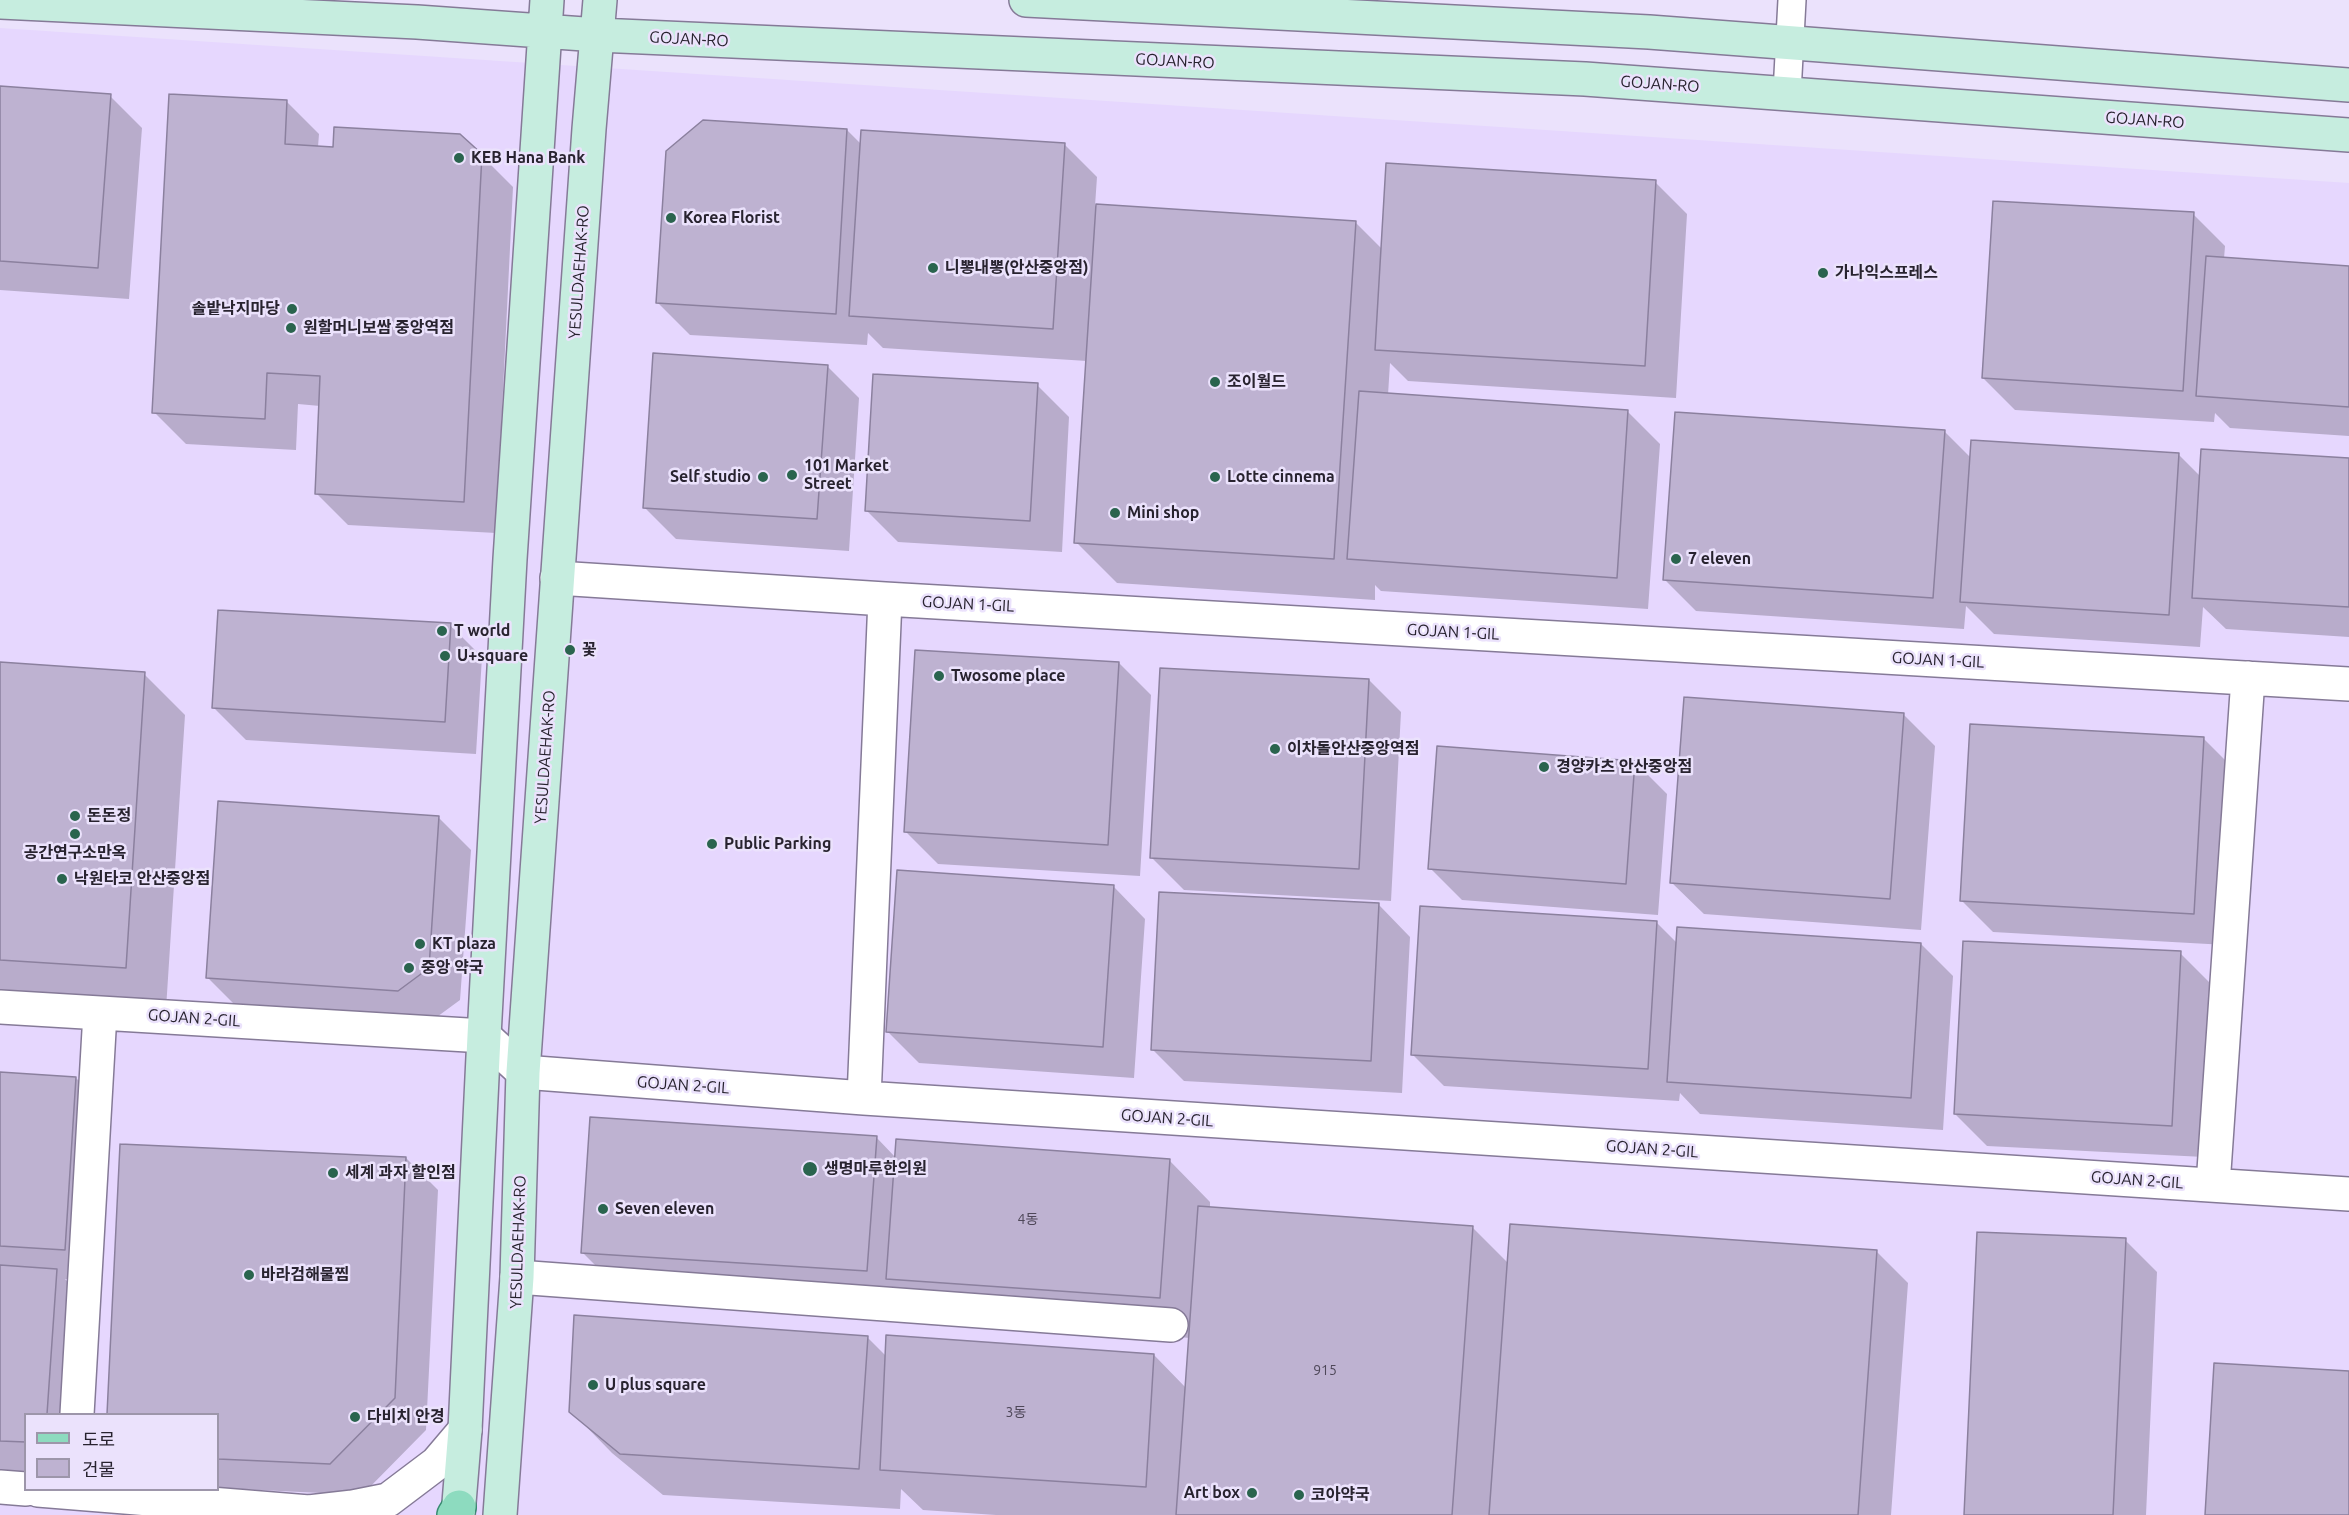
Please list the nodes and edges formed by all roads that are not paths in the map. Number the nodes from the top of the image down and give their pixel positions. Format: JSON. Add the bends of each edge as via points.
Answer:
{"nodes":[{"id":1,"x":600,"y":0,"type":"edge"},
{"id":2,"x":1026,"y":0,"type":"edge"},
{"id":3,"x":1792,"y":0,"type":"edge"},
{"id":4,"x":0,"y":2,"type":"edge"},
{"id":5,"x":547,"y":16,"type":"edge"},
{"id":6,"x":598,"y":35,"type":"junction"},
{"id":7,"x":1789,"y":44,"type":"junction"},
{"id":8,"x":2349,"y":85,"type":"edge"},
{"id":9,"x":1786,"y":93,"type":"junction"},
{"id":10,"x":2349,"y":135,"type":"edge"},
{"id":11,"x":557,"y":578,"type":"junction"},
{"id":12,"x":885,"y":599,"type":"junction"},
{"id":13,"x":2248,"y":678,"type":"junction"},
{"id":14,"x":2349,"y":684,"type":"edge"},
{"id":15,"x":0,"y":1007,"type":"edge"},
{"id":16,"x":100,"y":1013,"type":"junction"},
{"id":17,"x":484,"y":1036,"type":"junction"},
{"id":18,"x":523,"y":1072,"type":"junction"},
{"id":19,"x":864,"y":1098,"type":"junction"},
{"id":20,"x":2213,"y":1185,"type":"junction"},
{"id":21,"x":2349,"y":1194,"type":"edge"},
{"id":22,"x":517,"y":1277,"type":"junction"},
{"id":23,"x":1171,"y":1325,"type":"dead end"},
{"id":24,"x":77,"y":1413,"type":"edge"},
{"id":25,"x":465,"y":1430,"type":"junction"},
{"id":26,"x":0,"y":1487,"type":"edge"},
{"id":27,"x":24,"y":1489,"type":"edge"},
{"id":28,"x":73,"y":1491,"type":"edge"},
{"id":29,"x":457,"y":1512,"type":"edge"},
{"id":30,"x":500,"y":1515,"type":"edge"}],
"edges":[{"from":1,"to":6,"type":"street","name":"YESULDAEHAK-RO"},
{"from":2,"to":7,"type":"street","via":[[1649,32]]},
{"from":3,"to":7,"type":"lane"},
{"from":4,"to":5,"type":"street","name":"GOJAN-RO","via":[[417,22]]},
{"from":5,"to":6,"type":"street","name":"GOJAN-RO"},
{"from":5,"to":17,"type":"street"},
{"from":6,"to":9,"type":"street","name":"GOJAN-RO","via":[[1585,79]]},
{"from":6,"to":11,"type":"street","name":"YESULDAEHAK-RO"},
{"from":7,"to":8,"type":"street"},
{"from":7,"to":9,"type":"lane"},
{"from":9,"to":10,"type":"street","name":"GOJAN-RO"},
{"from":11,"to":12,"type":"street","name":"GOJAN 1-GIL"},
{"from":11,"to":18,"type":"street","name":"YESULDAEHAK-RO"},
{"from":12,"to":13,"type":"street","name":"GOJAN 1-GIL"},
{"from":12,"to":19,"type":"street"},
{"from":13,"to":14,"type":"street","name":"GOJAN 1-GIL"},
{"from":13,"to":20,"type":"street"},
{"from":15,"to":16,"type":"street","name":"GOJAN 2-GIL"},
{"from":16,"to":17,"type":"street","name":"GOJAN 2-GIL"},
{"from":16,"to":24,"type":"street"},
{"from":17,"to":18,"type":"street"},
{"from":17,"to":25,"type":"street"},
{"from":18,"to":19,"type":"street","name":"GOJAN 2-GIL"},
{"from":18,"to":22,"type":"street","name":"YESULDAEHAK-RO"},
{"from":19,"to":20,"type":"street","name":"GOJAN 2-GIL"},
{"from":20,"to":21,"type":"street","name":"GOJAN 2-GIL"},
{"from":22,"to":23,"type":"street"},
{"from":22,"to":30,"type":"street","name":"YESULDAEHAK-RO"},
{"from":25,"to":28,"type":"street","via":[[437,1463],[388,1500],[353,1507],[309,1512]]},
{"from":25,"to":29,"type":"street"},
{"from":26,"to":27,"type":"street"}]}
